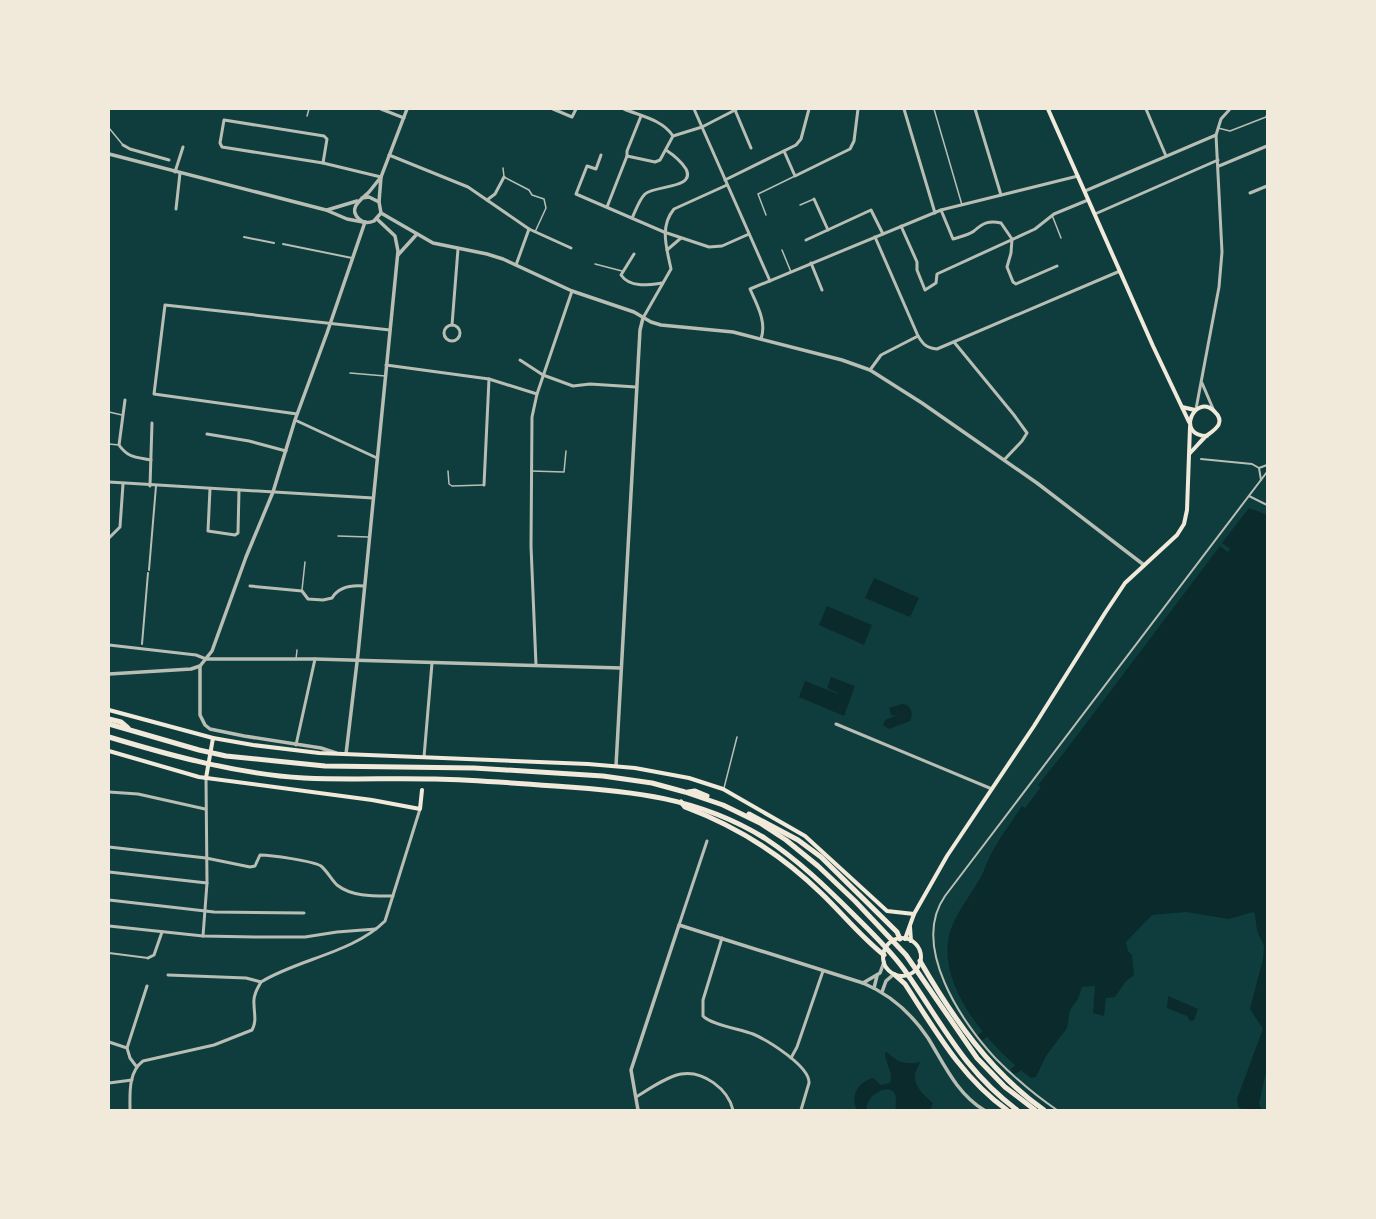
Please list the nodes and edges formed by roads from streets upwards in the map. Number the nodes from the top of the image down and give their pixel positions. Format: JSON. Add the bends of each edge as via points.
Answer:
{"nodes":[{"id":1,"x":381,"y":109,"type":"edge"},
{"id":2,"x":407,"y":109,"type":"edge"},
{"id":3,"x":553,"y":109,"type":"edge"},
{"id":4,"x":576,"y":109,"type":"edge"},
{"id":5,"x":624,"y":109,"type":"edge"},
{"id":6,"x":694,"y":109,"type":"edge"},
{"id":7,"x":809,"y":109,"type":"edge"},
{"id":8,"x":858,"y":109,"type":"edge"},
{"id":9,"x":904,"y":109,"type":"edge"},
{"id":10,"x":975,"y":109,"type":"edge"},
{"id":11,"x":1048,"y":109,"type":"edge"},
{"id":12,"x":1146,"y":109,"type":"edge"},
{"id":13,"x":1230,"y":109,"type":"edge"},
{"id":14,"x":736,"y":110,"type":"edge"},
{"id":15,"x":641,"y":116,"type":"junction"},
{"id":16,"x":404,"y":118,"type":"junction"},
{"id":17,"x":702,"y":127,"type":"junction"},
{"id":18,"x":1216,"y":134,"type":"junction"},
{"id":19,"x":672,"y":136,"type":"junction"},
{"id":20,"x":123,"y":145,"type":"road end"},
{"id":21,"x":1267,"y":146,"type":"edge"},
{"id":22,"x":182,"y":147,"type":"dead end"},
{"id":23,"x":751,"y":148,"type":"dead end"},
{"id":24,"x":666,"y":150,"type":"junction"},
{"id":25,"x":784,"y":151,"type":"junction"},
{"id":26,"x":109,"y":154,"type":"edge"},
{"id":27,"x":389,"y":155,"type":"junction"},
{"id":28,"x":601,"y":155,"type":"dead end"},
{"id":29,"x":627,"y":156,"type":"junction"},
{"id":30,"x":1166,"y":156,"type":"junction"},
{"id":31,"x":169,"y":160,"type":"dead end"},
{"id":32,"x":1218,"y":160,"type":"junction"},
{"id":33,"x":323,"y":163,"type":"junction"},
{"id":34,"x":1218,"y":166,"type":"junction"},
{"id":35,"x":175,"y":172,"type":"junction"},
{"id":36,"x":180,"y":173,"type":"junction"},
{"id":37,"x":1078,"y":176,"type":"junction"},
{"id":38,"x":381,"y":177,"type":"junction"},
{"id":39,"x":504,"y":177,"type":"road end"},
{"id":40,"x":725,"y":180,"type":"junction"},
{"id":41,"x":728,"y":185,"type":"junction"},
{"id":42,"x":1267,"y":186,"type":"edge"},
{"id":43,"x":1084,"y":191,"type":"junction"},
{"id":44,"x":1250,"y":193,"type":"dead end"},
{"id":45,"x":1001,"y":195,"type":"junction"},
{"id":46,"x":361,"y":199,"type":"junction"},
{"id":47,"x":814,"y":199,"type":"road end"},
{"id":48,"x":487,"y":200,"type":"junction"},
{"id":49,"x":1088,"y":200,"type":"junction"},
{"id":50,"x":379,"y":202,"type":"junction"},
{"id":51,"x":607,"y":207,"type":"junction"},
{"id":52,"x":176,"y":209,"type":"dead end"},
{"id":53,"x":326,"y":210,"type":"junction"},
{"id":54,"x":941,"y":210,"type":"junction"},
{"id":55,"x":381,"y":213,"type":"junction"},
{"id":56,"x":935,"y":213,"type":"junction"},
{"id":57,"x":1095,"y":214,"type":"junction"},
{"id":58,"x":632,"y":218,"type":"junction"},
{"id":59,"x":377,"y":219,"type":"junction"},
{"id":60,"x":364,"y":222,"type":"junction"},
{"id":61,"x":901,"y":226,"type":"junction"},
{"id":62,"x":529,"y":229,"type":"junction"},
{"id":63,"x":828,"y":230,"type":"junction"},
{"id":64,"x":664,"y":232,"type":"junction"},
{"id":65,"x":417,"y":234,"type":"junction"},
{"id":66,"x":749,"y":234,"type":"junction"},
{"id":67,"x":883,"y":234,"type":"junction"},
{"id":68,"x":244,"y":237,"type":"dead end"},
{"id":69,"x":875,"y":237,"type":"junction"},
{"id":70,"x":681,"y":238,"type":"junction"},
{"id":71,"x":1012,"y":239,"type":"junction"},
{"id":72,"x":806,"y":240,"type":"dead end"},
{"id":73,"x":274,"y":243,"type":"dead end"},
{"id":74,"x":283,"y":244,"type":"dead end"},
{"id":75,"x":571,"y":248,"type":"dead end"},
{"id":76,"x":458,"y":249,"type":"junction"},
{"id":77,"x":667,"y":250,"type":"junction"},
{"id":78,"x":634,"y":254,"type":"dead end"},
{"id":79,"x":397,"y":255,"type":"junction"},
{"id":80,"x":354,"y":258,"type":"junction"},
{"id":81,"x":811,"y":263,"type":"junction"},
{"id":82,"x":516,"y":265,"type":"junction"},
{"id":83,"x":1057,"y":266,"type":"dead end"},
{"id":84,"x":1120,"y":271,"type":"junction"},
{"id":85,"x":770,"y":280,"type":"junction"},
{"id":86,"x":662,"y":283,"type":"junction"},
{"id":87,"x":822,"y":290,"type":"dead end"},
{"id":88,"x":572,"y":291,"type":"junction"},
{"id":89,"x":643,"y":318,"type":"junction"},
{"id":90,"x":331,"y":324,"type":"junction"},
{"id":91,"x":452,"y":325,"type":"junction"},
{"id":92,"x":390,"y":330,"type":"junction"},
{"id":93,"x":918,"y":336,"type":"junction"},
{"id":94,"x":761,"y":339,"type":"junction"},
{"id":95,"x":954,"y":342,"type":"junction"},
{"id":96,"x":520,"y":360,"type":"dead end"},
{"id":97,"x":386,"y":365,"type":"junction"},
{"id":98,"x":870,"y":370,"type":"junction"},
{"id":99,"x":543,"y":375,"type":"junction"},
{"id":100,"x":489,"y":379,"type":"junction"},
{"id":101,"x":1202,"y":383,"type":"junction"},
{"id":102,"x":636,"y":387,"type":"junction"},
{"id":103,"x":537,"y":394,"type":"junction"},
{"id":104,"x":125,"y":400,"type":"dead end"},
{"id":105,"x":1182,"y":406,"type":"junction"},
{"id":106,"x":1196,"y":410,"type":"junction"},
{"id":107,"x":1214,"y":411,"type":"junction"},
{"id":108,"x":297,"y":414,"type":"junction"},
{"id":109,"x":295,"y":420,"type":"junction"},
{"id":110,"x":152,"y":423,"type":"dead end"},
{"id":111,"x":1190,"y":425,"type":"junction"},
{"id":112,"x":207,"y":434,"type":"dead end"},
{"id":113,"x":1207,"y":436,"type":"junction"},
{"id":114,"x":286,"y":451,"type":"junction"},
{"id":115,"x":1190,"y":454,"type":"junction"},
{"id":116,"x":377,"y":458,"type":"junction"},
{"id":117,"x":1201,"y":459,"type":"dead end"},
{"id":118,"x":151,"y":460,"type":"junction"},
{"id":119,"x":1004,"y":460,"type":"junction"},
{"id":120,"x":1267,"y":465,"type":"edge"},
{"id":121,"x":1259,"y":468,"type":"junction"},
{"id":122,"x":1267,"y":472,"type":"edge"},
{"id":123,"x":1261,"y":481,"type":"junction"},
{"id":124,"x":109,"y":482,"type":"edge"},
{"id":125,"x":123,"y":484,"type":"junction"},
{"id":126,"x":484,"y":485,"type":"road end"},
{"id":127,"x":150,"y":486,"type":"junction"},
{"id":128,"x":156,"y":486,"type":"junction"},
{"id":129,"x":210,"y":489,"type":"junction"},
{"id":130,"x":239,"y":490,"type":"junction"},
{"id":131,"x":273,"y":492,"type":"junction"},
{"id":132,"x":1249,"y":496,"type":"junction"},
{"id":133,"x":373,"y":498,"type":"junction"},
{"id":134,"x":1267,"y":505,"type":"edge"},
{"id":135,"x":109,"y":538,"type":"edge"},
{"id":136,"x":1144,"y":565,"type":"junction"},
{"id":137,"x":250,"y":586,"type":"dead end"},
{"id":138,"x":364,"y":586,"type":"junction"},
{"id":139,"x":142,"y":644,"type":"dead end"},
{"id":140,"x":109,"y":645,"type":"edge"},
{"id":141,"x":206,"y":659,"type":"junction"},
{"id":142,"x":315,"y":659,"type":"junction"},
{"id":143,"x":357,"y":660,"type":"junction"},
{"id":144,"x":432,"y":663,"type":"junction"},
{"id":145,"x":536,"y":665,"type":"junction"},
{"id":146,"x":200,"y":666,"type":"junction"},
{"id":147,"x":621,"y":668,"type":"junction"},
{"id":148,"x":109,"y":674,"type":"edge"},
{"id":149,"x":109,"y":710,"type":"edge"},
{"id":150,"x":109,"y":719,"type":"edge"},
{"id":151,"x":109,"y":724,"type":"edge"},
{"id":152,"x":836,"y":724,"type":"dead end"},
{"id":153,"x":131,"y":730,"type":"junction"},
{"id":154,"x":109,"y":737,"type":"edge"},
{"id":155,"x":212,"y":738,"type":"junction"},
{"id":156,"x":296,"y":744,"type":"junction"},
{"id":157,"x":109,"y":751,"type":"edge"},
{"id":158,"x":336,"y":753,"type":"junction"},
{"id":159,"x":346,"y":754,"type":"junction"},
{"id":160,"x":424,"y":759,"type":"junction"},
{"id":161,"x":616,"y":766,"type":"junction"},
{"id":162,"x":206,"y":778,"type":"junction"},
{"id":163,"x":992,"y":789,"type":"junction"},
{"id":164,"x":422,"y":790,"type":"dead end"},
{"id":165,"x":109,"y":792,"type":"edge"},
{"id":166,"x":685,"y":792,"type":"junction"},
{"id":167,"x":680,"y":802,"type":"junction"},
{"id":168,"x":205,"y":809,"type":"junction"},
{"id":169,"x":420,"y":809,"type":"junction"},
{"id":170,"x":707,"y":841,"type":"dead end"},
{"id":171,"x":109,"y":847,"type":"edge"},
{"id":172,"x":206,"y":858,"type":"junction"},
{"id":173,"x":109,"y":872,"type":"edge"},
{"id":174,"x":207,"y":884,"type":"junction"},
{"id":175,"x":393,"y":896,"type":"junction"},
{"id":176,"x":109,"y":900,"type":"edge"},
{"id":177,"x":205,"y":911,"type":"junction"},
{"id":178,"x":304,"y":913,"type":"dead end"},
{"id":179,"x":914,"y":914,"type":"junction"},
{"id":180,"x":679,"y":925,"type":"junction"},
{"id":181,"x":109,"y":926,"type":"edge"},
{"id":182,"x":910,"y":927,"type":"junction"},
{"id":183,"x":378,"y":929,"type":"junction"},
{"id":184,"x":162,"y":932,"type":"junction"},
{"id":185,"x":203,"y":936,"type":"junction"},
{"id":186,"x":722,"y":938,"type":"junction"},
{"id":187,"x":902,"y":939,"type":"junction"},
{"id":188,"x":910,"y":941,"type":"junction"},
{"id":189,"x":109,"y":953,"type":"edge"},
{"id":190,"x":884,"y":955,"type":"junction"},
{"id":191,"x":148,"y":958,"type":"joint"},
{"id":192,"x":920,"y":961,"type":"junction"},
{"id":193,"x":884,"y":962,"type":"junction"},
{"id":194,"x":823,"y":971,"type":"junction"},
{"id":195,"x":894,"y":974,"type":"junction"},
{"id":196,"x":168,"y":975,"type":"dead end"},
{"id":197,"x":877,"y":975,"type":"junction"},
{"id":198,"x":886,"y":981,"type":"junction"},
{"id":199,"x":260,"y":982,"type":"junction"},
{"id":200,"x":863,"y":983,"type":"junction"},
{"id":201,"x":147,"y":986,"type":"dead end"},
{"id":202,"x":875,"y":988,"type":"junction"},
{"id":203,"x":882,"y":992,"type":"junction"},
{"id":204,"x":109,"y":1042,"type":"edge"},
{"id":205,"x":127,"y":1048,"type":"junction"},
{"id":206,"x":791,"y":1058,"type":"junction"},
{"id":207,"x":136,"y":1066,"type":"junction"},
{"id":208,"x":132,"y":1080,"type":"junction"},
{"id":209,"x":109,"y":1083,"type":"edge"},
{"id":210,"x":636,"y":1097,"type":"junction"},
{"id":211,"x":130,"y":1110,"type":"edge"},
{"id":212,"x":638,"y":1110,"type":"edge"},
{"id":213,"x":733,"y":1110,"type":"edge"},
{"id":214,"x":801,"y":1110,"type":"edge"},
{"id":215,"x":984,"y":1110,"type":"edge"},
{"id":216,"x":1007,"y":1110,"type":"edge"},
{"id":217,"x":1017,"y":1110,"type":"edge"},
{"id":218,"x":1035,"y":1110,"type":"edge"},
{"id":219,"x":1044,"y":1110,"type":"edge"},
{"id":220,"x":1057,"y":1110,"type":"edge"}],
"edges":[{"from":1,"to":16,"type":"street"},
{"from":2,"to":16,"type":"street"},
{"from":3,"to":4,"type":"street","via":[[572,117]]},
{"from":5,"to":15,"type":"street"},
{"from":6,"to":17,"type":"street"},
{"from":7,"to":25,"type":"street","via":[[800,142]]},
{"from":8,"to":25,"type":"street","via":[[854,141],[850,149],[796,176]]},
{"from":9,"to":56,"type":"street"},
{"from":10,"to":45,"type":"street"},
{"from":11,"to":37,"type":"main road"},
{"from":12,"to":30,"type":"street"},
{"from":13,"to":18,"type":"street","via":[[1221,119]]},
{"from":14,"to":17,"type":"street"},
{"from":14,"to":23,"type":"street"},
{"from":15,"to":19,"type":"street","via":[[666,127]]},
{"from":15,"to":29,"type":"street"},
{"from":16,"to":27,"type":"street"},
{"from":17,"to":19,"type":"street"},
{"from":17,"to":40,"type":"street"},
{"from":18,"to":30,"type":"street"},
{"from":18,"to":32,"type":"street"},
{"from":19,"to":24,"type":"street"},
{"from":20,"to":31,"type":"street"},
{"from":21,"to":34,"type":"street"},
{"from":22,"to":35,"type":"street"},
{"from":24,"to":29,"type":"street","via":[[660,160],[655,162]]},
{"from":24,"to":58,"type":"street","via":[[683,164],[688,178],[674,186],[659,188],[645,194]]},
{"from":25,"to":40,"type":"street"},
{"from":26,"to":35,"type":"street"},
{"from":27,"to":38,"type":"street"},
{"from":27,"to":48,"type":"street","via":[[468,187]]},
{"from":28,"to":51,"type":"street","via":[[596,170],[587,166],[576,194]]},
{"from":29,"to":51,"type":"street"},
{"from":30,"to":43,"type":"street"},
{"from":32,"to":34,"type":"street"},
{"from":32,"to":57,"type":"street"},
{"from":33,"to":33,"type":"street","via":[[327,139],[324,136],[227,120],[223,122],[220,143],[222,147]]},
{"from":33,"to":38,"type":"street"},
{"from":34,"to":101,"type":"street","via":[[1222,260]]},
{"from":35,"to":36,"type":"street"},
{"from":36,"to":52,"type":"street"},
{"from":36,"to":53,"type":"street"},
{"from":37,"to":43,"type":"main road"},
{"from":37,"to":45,"type":"street"},
{"from":38,"to":46,"type":"street"},
{"from":38,"to":50,"type":"street"},
{"from":39,"to":48,"type":"street","via":[[495,194]]},
{"from":40,"to":41,"type":"street"},
{"from":41,"to":64,"type":"street","via":[[674,209]]},
{"from":41,"to":66,"type":"street"},
{"from":42,"to":44,"type":"street"},
{"from":43,"to":49,"type":"main road"},
{"from":45,"to":54,"type":"street"},
{"from":46,"to":50,"type":"street","via":[[373,198]]},
{"from":46,"to":53,"type":"street","via":[[347,206]]},
{"from":46,"to":60,"type":"street","via":[[355,207],[356,214]]},
{"from":47,"to":63,"type":"street"},
{"from":48,"to":62,"type":"street"},
{"from":49,"to":57,"type":"main road"},
{"from":49,"to":71,"type":"street","via":[[1052,215],[1035,229]]},
{"from":50,"to":55,"type":"street"},
{"from":51,"to":58,"type":"street"},
{"from":53,"to":60,"type":"street","via":[[347,219]]},
{"from":54,"to":56,"type":"street"},
{"from":54,"to":71,"type":"street","via":[[953,239],[991,221],[1001,223]]},
{"from":55,"to":59,"type":"street"},
{"from":55,"to":65,"type":"street"},
{"from":56,"to":61,"type":"street"},
{"from":57,"to":84,"type":"main road"},
{"from":58,"to":64,"type":"street"},
{"from":59,"to":60,"type":"street"},
{"from":59,"to":79,"type":"street","via":[[395,236]]},
{"from":60,"to":80,"type":"street"},
{"from":61,"to":67,"type":"street"},
{"from":61,"to":71,"type":"street","via":[[917,262],[917,270],[925,290],[936,283],[937,274]]},
{"from":62,"to":75,"type":"street"},
{"from":62,"to":82,"type":"street"},
{"from":63,"to":67,"type":"street","via":[[871,210]]},
{"from":63,"to":72,"type":"street"},
{"from":64,"to":70,"type":"street"},
{"from":64,"to":77,"type":"street"},
{"from":65,"to":76,"type":"street","via":[[437,244]]},
{"from":65,"to":79,"type":"street"},
{"from":66,"to":70,"type":"street","via":[[716,248]]},
{"from":66,"to":85,"type":"street"},
{"from":67,"to":69,"type":"street"},
{"from":68,"to":73,"type":"street"},
{"from":69,"to":81,"type":"street"},
{"from":69,"to":93,"type":"street"},
{"from":70,"to":77,"type":"street"},
{"from":71,"to":83,"type":"street","via":[[1007,267],[1016,284]]},
{"from":74,"to":80,"type":"street"},
{"from":76,"to":82,"type":"street","via":[[487,254]]},
{"from":76,"to":91,"type":"street"},
{"from":77,"to":86,"type":"street","via":[[671,269]]},
{"from":78,"to":86,"type":"street","via":[[622,271],[624,279],[640,285]]},
{"from":79,"to":92,"type":"street"},
{"from":80,"to":90,"type":"street"},
{"from":81,"to":85,"type":"street"},
{"from":81,"to":87,"type":"street"},
{"from":82,"to":88,"type":"street"},
{"from":84,"to":95,"type":"street"},
{"from":84,"to":105,"type":"main road"},
{"from":85,"to":94,"type":"street","via":[[750,289],[762,318],[764,332]]},
{"from":86,"to":89,"type":"street"},
{"from":88,"to":89,"type":"street","via":[[634,312]]},
{"from":88,"to":99,"type":"street"},
{"from":89,"to":94,"type":"street","via":[[661,325],[733,332]]},
{"from":89,"to":102,"type":"street"},
{"from":90,"to":92,"type":"street"},
{"from":90,"to":108,"type":"street"},
{"from":90,"to":108,"type":"street","via":[[165,305],[154,394]]},
{"from":91,"to":91,"type":"street","via":[[445,328],[444,332],[445,337],[452,341],[460,334],[459,329]]},
{"from":92,"to":97,"type":"street"},
{"from":93,"to":95,"type":"street","via":[[929,348],[937,349]]},
{"from":93,"to":98,"type":"street","via":[[881,355]]},
{"from":94,"to":98,"type":"street"},
{"from":95,"to":119,"type":"street","via":[[1027,433]]},
{"from":96,"to":99,"type":"street"},
{"from":97,"to":100,"type":"street"},
{"from":97,"to":116,"type":"street"},
{"from":98,"to":119,"type":"street"},
{"from":99,"to":102,"type":"street","via":[[573,386],[590,384]]},
{"from":99,"to":103,"type":"street"},
{"from":100,"to":103,"type":"street"},
{"from":100,"to":126,"type":"street"},
{"from":101,"to":106,"type":"street"},
{"from":101,"to":107,"type":"street"},
{"from":102,"to":147,"type":"street"},
{"from":103,"to":145,"type":"street","via":[[532,417],[531,471]]},
{"from":104,"to":118,"type":"street","via":[[119,445],[132,457]]},
{"from":105,"to":106,"type":"main road"},
{"from":105,"to":111,"type":"main road"},
{"from":106,"to":107,"type":"main road","via":[[1206,407]]},
{"from":106,"to":111,"type":"main road","via":[[1190,417]]},
{"from":107,"to":113,"type":"main road","via":[[1218,419],[1217,428]]},
{"from":108,"to":109,"type":"street"},
{"from":109,"to":114,"type":"street"},
{"from":109,"to":116,"type":"street"},
{"from":110,"to":118,"type":"street"},
{"from":111,"to":113,"type":"main road","via":[[1197,434]]},
{"from":111,"to":115,"type":"main road"},
{"from":112,"to":114,"type":"street"},
{"from":113,"to":115,"type":"main road"},
{"from":114,"to":131,"type":"street"},
{"from":115,"to":136,"type":"main road","via":[[1184,524],[1177,535]]},
{"from":116,"to":133,"type":"street"},
{"from":117,"to":121,"type":"street","via":[[1247,463]]},
{"from":118,"to":127,"type":"street"},
{"from":119,"to":136,"type":"street"},
{"from":120,"to":121,"type":"street"},
{"from":121,"to":123,"type":"street"},
{"from":122,"to":123,"type":"street"},
{"from":123,"to":132,"type":"street"},
{"from":124,"to":125,"type":"street"},
{"from":125,"to":127,"type":"street"},
{"from":125,"to":135,"type":"street","via":[[120,527]]},
{"from":127,"to":128,"type":"street"},
{"from":128,"to":129,"type":"street"},
{"from":128,"to":139,"type":"street"},
{"from":129,"to":130,"type":"street"},
{"from":129,"to":130,"type":"street","via":[[208,532],[235,535],[238,533]]},
{"from":130,"to":131,"type":"street"},
{"from":131,"to":133,"type":"street"},
{"from":131,"to":141,"type":"street","via":[[212,651]]},
{"from":132,"to":134,"type":"street"},
{"from":132,"to":220,"type":"street","via":[[938,908],[934,933],[936,954],[943,980],[954,1002],[996,1059]]},
{"from":133,"to":138,"type":"street"},
{"from":136,"to":163,"type":"main road","via":[[1126,583],[1105,613]]},
{"from":137,"to":138,"type":"street","via":[[302,591],[308,599],[323,600],[332,598],[342,589]]},
{"from":138,"to":143,"type":"street"},
{"from":140,"to":141,"type":"street","via":[[191,654]]},
{"from":141,"to":142,"type":"street"},
{"from":141,"to":146,"type":"street"},
{"from":142,"to":143,"type":"street"},
{"from":142,"to":156,"type":"street"},
{"from":143,"to":144,"type":"street"},
{"from":143,"to":159,"type":"street"},
{"from":144,"to":145,"type":"street"},
{"from":144,"to":160,"type":"street"},
{"from":145,"to":147,"type":"street"},
{"from":146,"to":148,"type":"street","via":[[191,669]]},
{"from":146,"to":156,"type":"street","via":[[200,715],[205,725],[221,732]]},
{"from":147,"to":161,"type":"street"},
{"from":149,"to":155,"type":"main road"},
{"from":150,"to":153,"type":"highway","via":[[121,722]]},
{"from":151,"to":153,"type":"highway"},
{"from":152,"to":163,"type":"street"},
{"from":153,"to":166,"type":"highway","via":[[199,750],[240,757],[325,766],[467,768],[603,776],[629,779]]},
{"from":154,"to":167,"type":"highway","via":[[196,761],[302,778],[434,779],[614,789]]},
{"from":155,"to":158,"type":"main road","via":[[291,750]]},
{"from":155,"to":162,"type":"main road"},
{"from":156,"to":158,"type":"street"},
{"from":157,"to":162,"type":"main road"},
{"from":158,"to":159,"type":"main road"},
{"from":159,"to":160,"type":"main road"},
{"from":160,"to":161,"type":"main road"},
{"from":161,"to":179,"type":"main road","via":[[679,776],[723,789],[805,836],[883,908],[891,912]]},
{"from":162,"to":168,"type":"street"},
{"from":162,"to":169,"type":"main road","via":[[372,800]]},
{"from":163,"to":179,"type":"main road","via":[[951,850]]},
{"from":164,"to":169,"type":"main road"},
{"from":165,"to":168,"type":"street","via":[[138,794]]},
{"from":166,"to":187,"type":"highway","via":[[695,791],[724,802],[798,840],[826,862]]},
{"from":166,"to":218,"type":"highway","via":[[741,814],[786,840],[818,866],[906,955],[977,1058],[1005,1087]]},
{"from":167,"to":190,"type":"highway","via":[[685,807],[733,828],[770,850],[822,894]]},
{"from":167,"to":217,"type":"highway","via":[[732,821],[763,838],[786,853],[822,884],[878,939],[913,983],[965,1061]]},
{"from":168,"to":172,"type":"street"},
{"from":169,"to":175,"type":"street"},
{"from":170,"to":180,"type":"street"},
{"from":171,"to":172,"type":"street"},
{"from":172,"to":174,"type":"street"},
{"from":172,"to":175,"type":"street","via":[[255,866],[260,855],[319,865],[337,884],[350,892],[368,896]]},
{"from":173,"to":174,"type":"street"},
{"from":174,"to":177,"type":"street"},
{"from":175,"to":183,"type":"street","via":[[385,921]]},
{"from":176,"to":177,"type":"street"},
{"from":177,"to":178,"type":"street"},
{"from":177,"to":185,"type":"street"},
{"from":179,"to":182,"type":"main road"},
{"from":180,"to":186,"type":"street"},
{"from":180,"to":210,"type":"street","via":[[631,1070]]},
{"from":181,"to":184,"type":"street"},
{"from":182,"to":187,"type":"main road"},
{"from":182,"to":188,"type":"main road"},
{"from":183,"to":185,"type":"street","via":[[337,932],[305,938]]},
{"from":183,"to":199,"type":"street"},
{"from":184,"to":185,"type":"street"},
{"from":184,"to":191,"type":"street","via":[[154,955]]},
{"from":186,"to":194,"type":"street"},
{"from":186,"to":206,"type":"street","via":[[704,1000],[703,1016],[753,1034]]},
{"from":187,"to":188,"type":"main road"},
{"from":187,"to":190,"type":"main road","via":[[889,944]]},
{"from":188,"to":192,"type":"main road","via":[[919,950]]},
{"from":189,"to":191,"type":"street"},
{"from":190,"to":193,"type":"main road"},
{"from":192,"to":195,"type":"main road","via":[[917,969],[910,974]]},
{"from":192,"to":219,"type":"highway","via":[[975,1045],[1016,1089]]},
{"from":193,"to":195,"type":"main road","via":[[888,970]]},
{"from":193,"to":197,"type":"street"},
{"from":194,"to":200,"type":"street"},
{"from":194,"to":206,"type":"street"},
{"from":195,"to":198,"type":"street"},
{"from":195,"to":216,"type":"highway","via":[[905,984],[963,1069]]},
{"from":196,"to":199,"type":"street","via":[[246,978]]},
{"from":197,"to":200,"type":"street"},
{"from":197,"to":202,"type":"street"},
{"from":198,"to":202,"type":"street"},
{"from":198,"to":203,"type":"street"},
{"from":199,"to":207,"type":"street","via":[[255,993],[255,1020],[252,1030],[214,1045],[143,1061]]},
{"from":200,"to":202,"type":"street"},
{"from":201,"to":205,"type":"street"},
{"from":202,"to":203,"type":"street"},
{"from":203,"to":215,"type":"street","via":[[913,1019],[956,1084],[971,1101]]},
{"from":204,"to":205,"type":"street"},
{"from":205,"to":207,"type":"street"},
{"from":206,"to":214,"type":"street","via":[[806,1072],[809,1079]]},
{"from":207,"to":208,"type":"street"},
{"from":208,"to":209,"type":"street"},
{"from":208,"to":211,"type":"street"},
{"from":210,"to":212,"type":"street"},
{"from":210,"to":213,"type":"street","via":[[680,1074],[694,1074],[712,1081],[719,1087]]}]}
